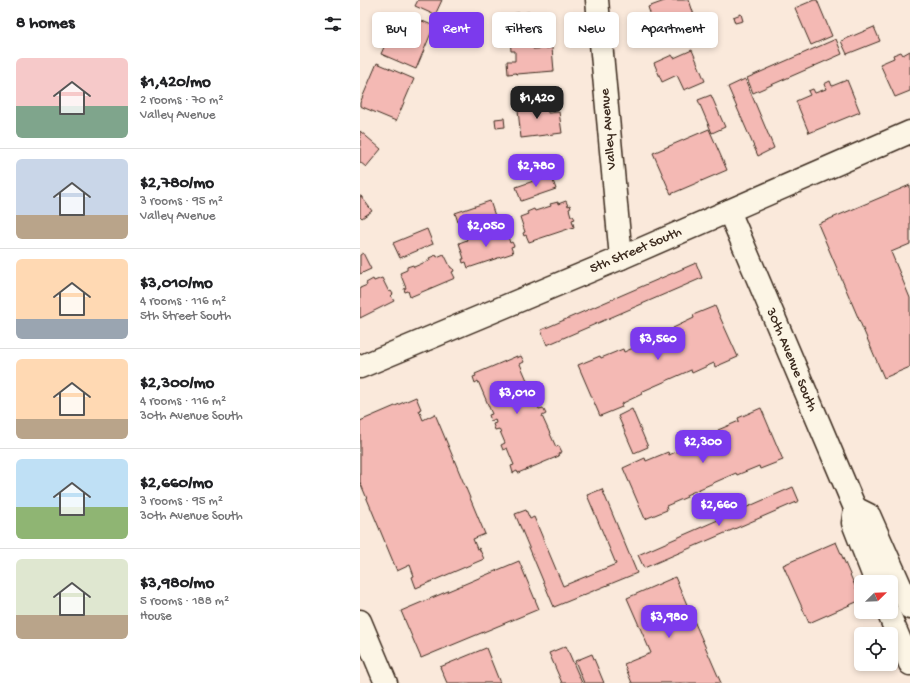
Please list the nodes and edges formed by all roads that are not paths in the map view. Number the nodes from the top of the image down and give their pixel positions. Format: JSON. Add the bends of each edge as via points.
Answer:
{"nodes":[{"id":1,"x":597,"y":0,"type":"edge"},
{"id":2,"x":910,"y":132,"type":"edge"},
{"id":3,"x":729,"y":211,"type":"junction"},
{"id":4,"x":621,"y":258,"type":"junction"},
{"id":5,"x":360,"y":368,"type":"edge"},
{"id":6,"x":855,"y":508,"type":"junction"},
{"id":7,"x":873,"y":575,"type":"edge"},
{"id":8,"x":910,"y":608,"type":"edge"},
{"id":9,"x":891,"y":619,"type":"edge"},
{"id":10,"x":360,"y":621,"type":"edge"},
{"id":11,"x":908,"y":654,"type":"edge"},
{"id":12,"x":386,"y":683,"type":"edge"}],
"edges":[{"from":1,"to":4,"type":"street","name":"Valley Avenue"},
{"from":2,"to":3,"type":"street","name":"5th Street South"},
{"from":3,"to":4,"type":"street","name":"5th Street South"},
{"from":3,"to":6,"type":"street","name":"30th Avenue South"},
{"from":4,"to":5,"type":"street","name":"5th Street South"},
{"from":6,"to":7,"type":"street","name":"30th Avenue South","via":[[853,523]]},
{"from":6,"to":8,"type":"street","via":[[869,515]]},
{"from":9,"to":11,"type":"street"},
{"from":10,"to":12,"type":"street"}]}
